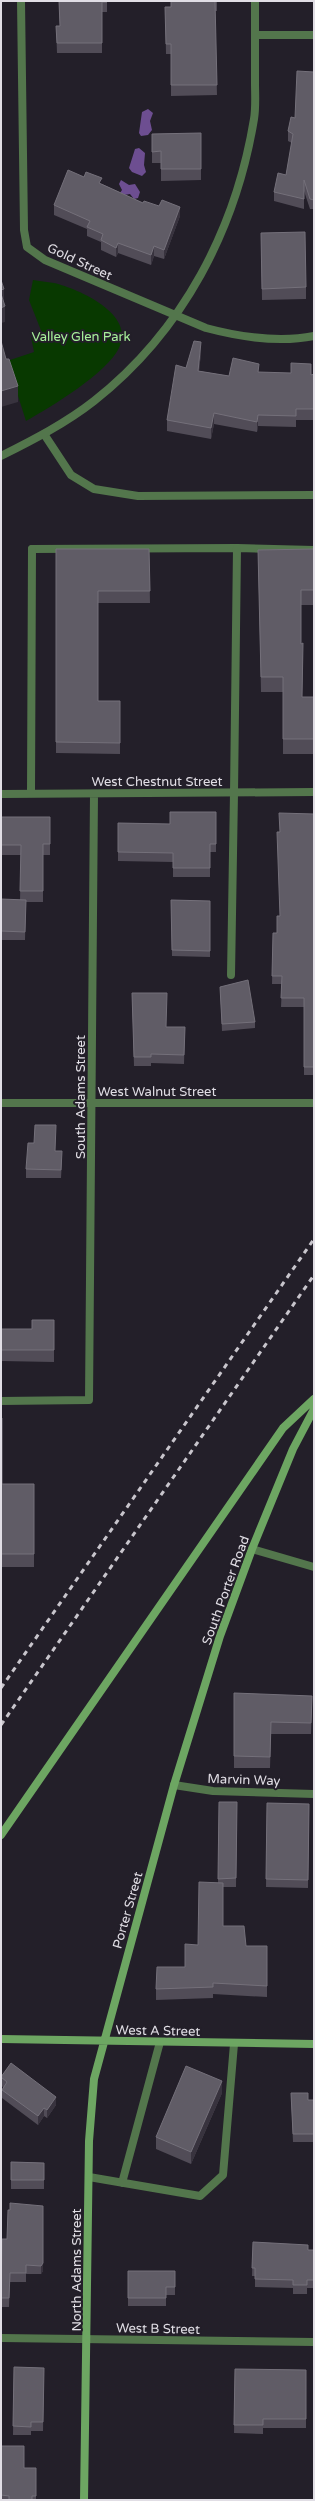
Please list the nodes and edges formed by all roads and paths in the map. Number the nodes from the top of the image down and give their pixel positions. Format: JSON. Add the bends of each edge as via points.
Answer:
{"nodes":[{"id":1,"x":21,"y":1,"type":"edge"},
{"id":2,"x":256,"y":1,"type":"edge"},
{"id":3,"x":256,"y":35,"type":"junction"},
{"id":4,"x":314,"y":35,"type":"edge"},
{"id":5,"x":176,"y":316,"type":"junction"},
{"id":6,"x":314,"y":336,"type":"edge"},
{"id":7,"x":44,"y":434,"type":"junction"},
{"id":8,"x":1,"y":456,"type":"edge"},
{"id":9,"x":314,"y":495,"type":"edge"},
{"id":10,"x":237,"y":548,"type":"junction"},
{"id":11,"x":314,"y":550,"type":"edge"},
{"id":12,"x":314,"y":792,"type":"edge"},
{"id":13,"x":234,"y":793,"type":"junction"},
{"id":14,"x":1,"y":794,"type":"edge"},
{"id":15,"x":31,"y":794,"type":"junction"},
{"id":16,"x":94,"y":794,"type":"junction"},
{"id":17,"x":231,"y":975,"type":"dead end"},
{"id":18,"x":1,"y":1103,"type":"edge"},
{"id":19,"x":314,"y":1103,"type":"edge"},
{"id":20,"x":92,"y":1104,"type":"junction"},
{"id":21,"x":314,"y":1399,"type":"edge"},
{"id":22,"x":1,"y":1401,"type":"edge"},
{"id":23,"x":314,"y":1409,"type":"edge"},
{"id":24,"x":252,"y":1549,"type":"junction"},
{"id":25,"x":314,"y":1567,"type":"edge"},
{"id":26,"x":174,"y":1785,"type":"junction"},
{"id":27,"x":314,"y":1794,"type":"edge"},
{"id":28,"x":1,"y":1835,"type":"edge"},
{"id":29,"x":1,"y":2039,"type":"edge"},
{"id":30,"x":103,"y":2040,"type":"junction"},
{"id":31,"x":160,"y":2042,"type":"junction"},
{"id":32,"x":234,"y":2044,"type":"junction"},
{"id":33,"x":314,"y":2044,"type":"edge"},
{"id":34,"x":89,"y":2177,"type":"junction"},
{"id":35,"x":122,"y":2183,"type":"junction"},
{"id":36,"x":1,"y":2338,"type":"edge"},
{"id":37,"x":88,"y":2339,"type":"junction"},
{"id":38,"x":314,"y":2342,"type":"edge"},
{"id":39,"x":84,"y":2500,"type":"edge"}],
"edges":[{"from":1,"to":5,"type":"street","name":"Gold Street","via":[[24,230],[27,247],[45,260]]},
{"from":2,"to":3,"type":"street"},
{"from":3,"to":4,"type":"street"},
{"from":3,"to":5,"type":"street","via":[[254,117],[242,180],[222,234]]},
{"from":5,"to":6,"type":"street","name":"Gold Street","via":[[232,335],[296,340]]},
{"from":5,"to":7,"type":"street","via":[[134,365],[94,401]]},
{"from":7,"to":8,"type":"street"},
{"from":7,"to":9,"type":"street","via":[[71,474],[94,489],[138,496]]},
{"from":10,"to":11,"type":"street"},
{"from":10,"to":13,"type":"street"},
{"from":10,"to":15,"type":"street","via":[[32,549]]},
{"from":12,"to":13,"type":"street","name":"West Chestnut Street"},
{"from":13,"to":16,"type":"street","name":"West Chestnut Street"},
{"from":13,"to":17,"type":"street"},
{"from":14,"to":15,"type":"street","name":"West Chestnut Street"},
{"from":15,"to":16,"type":"street","name":"West Chestnut Street"},
{"from":16,"to":20,"type":"street","name":"South Adams Street"},
{"from":18,"to":20,"type":"street","name":"West Walnut Street"},
{"from":19,"to":20,"type":"street","name":"West Walnut Street"},
{"from":20,"to":22,"type":"street","name":"South Adams Street","via":[[89,1400]]},
{"from":21,"to":28,"type":"street","via":[[283,1428]]},
{"from":23,"to":24,"type":"street","name":"South Porter Road","via":[[293,1448]]},
{"from":24,"to":25,"type":"street"},
{"from":24,"to":26,"type":"street","name":"South Porter Road","via":[[220,1636]]},
{"from":26,"to":27,"type":"street","name":"Marvin Way","via":[[213,1791]]},
{"from":26,"to":30,"type":"street","name":"Porter Street"},
{"from":29,"to":30,"type":"street","name":"West A Street"},
{"from":30,"to":31,"type":"street","name":"West A Street"},
{"from":30,"to":34,"type":"street","name":"North Adams Street","via":[[94,2079]]},
{"from":31,"to":32,"type":"street","name":"West A Street"},
{"from":31,"to":35,"type":"street"},
{"from":32,"to":33,"type":"street","name":"West A Street"},
{"from":32,"to":35,"type":"street","via":[[223,2175],[200,2196]]},
{"from":34,"to":35,"type":"street"},
{"from":34,"to":37,"type":"street","name":"North Adams Street"},
{"from":36,"to":37,"type":"street","name":"West B Street"},
{"from":37,"to":38,"type":"street","name":"West B Street"},
{"from":37,"to":39,"type":"street","name":"North Adams Street"}]}
